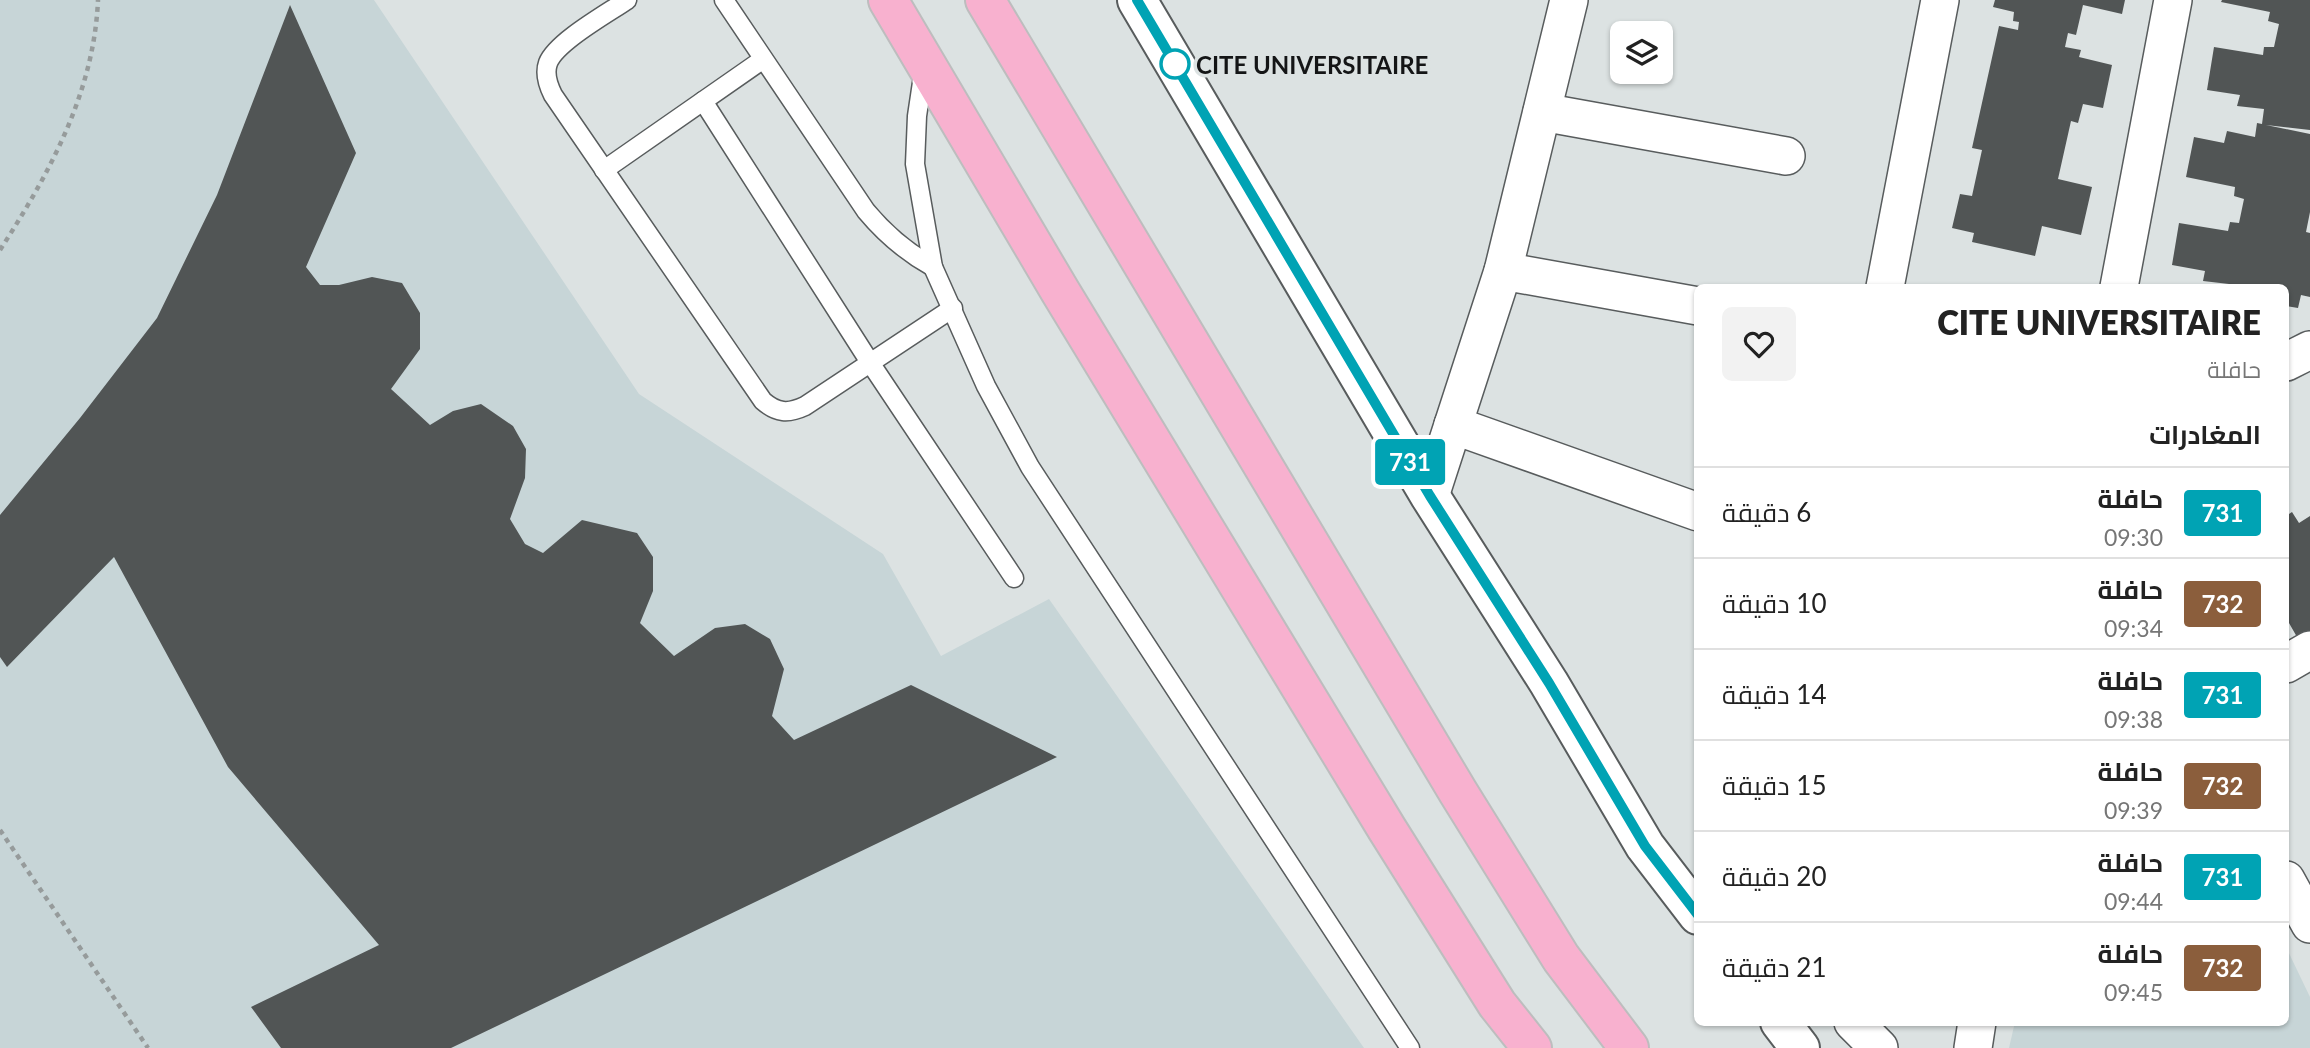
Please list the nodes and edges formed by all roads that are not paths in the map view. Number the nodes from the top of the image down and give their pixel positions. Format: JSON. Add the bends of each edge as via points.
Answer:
{"nodes":[{"id":1,"x":627,"y":0,"type":"edge"},
{"id":2,"x":724,"y":0,"type":"edge"},
{"id":3,"x":888,"y":0,"type":"edge"},
{"id":4,"x":985,"y":0,"type":"edge"},
{"id":5,"x":1137,"y":0,"type":"edge"},
{"id":6,"x":1569,"y":0,"type":"edge"},
{"id":7,"x":1940,"y":0,"type":"edge"},
{"id":8,"x":2173,"y":0,"type":"edge"},
{"id":9,"x":762,"y":60,"type":"junction"},
{"id":10,"x":925,"y":62,"type":"junction"},
{"id":11,"x":703,"y":101,"type":"junction"},
{"id":12,"x":1542,"y":112,"type":"junction"},
{"id":13,"x":1786,"y":156,"type":"dead end"},
{"id":14,"x":604,"y":170,"type":"junction"},
{"id":15,"x":933,"y":267,"type":"junction"},
{"id":16,"x":1503,"y":271,"type":"junction"},
{"id":17,"x":1886,"y":284,"type":"edge"},
{"id":18,"x":2120,"y":284,"type":"edge"},
{"id":19,"x":1694,"y":305,"type":"edge"},
{"id":20,"x":953,"y":307,"type":"junction"},
{"id":21,"x":2310,"y":350,"type":"edge"},
{"id":22,"x":2289,"y":360,"type":"edge"},
{"id":23,"x":871,"y":364,"type":"junction"},
{"id":24,"x":1453,"y":425,"type":"junction"},
{"id":25,"x":1430,"y":496,"type":"junction"},
{"id":26,"x":1694,"y":511,"type":"edge"},
{"id":27,"x":1014,"y":578,"type":"dead end"},
{"id":28,"x":2310,"y":650,"type":"edge"},
{"id":29,"x":2289,"y":662,"type":"edge"},
{"id":30,"x":2289,"y":886,"type":"edge"},
{"id":31,"x":1694,"y":910,"type":"edge"},
{"id":32,"x":2310,"y":924,"type":"edge"},
{"id":33,"x":1783,"y":1026,"type":"edge"},
{"id":34,"x":1857,"y":1026,"type":"edge"},
{"id":35,"x":1977,"y":1026,"type":"edge"},
{"id":36,"x":1410,"y":1048,"type":"edge"},
{"id":37,"x":1531,"y":1048,"type":"edge"},
{"id":38,"x":1629,"y":1048,"type":"edge"},
{"id":39,"x":1800,"y":1048,"type":"edge"},
{"id":40,"x":1879,"y":1048,"type":"edge"},
{"id":41,"x":1973,"y":1048,"type":"edge"}],
"edges":[{"from":1,"to":14,"type":"lane","via":[[555,51],[547,65],[553,95]]},
{"from":2,"to":9,"type":"lane"},
{"from":3,"to":10,"type":"main road"},
{"from":4,"to":38,"type":"main road","via":[[1458,792],[1561,958]]},
{"from":5,"to":25,"type":"street"},
{"from":6,"to":12,"type":"street"},
{"from":7,"to":17,"type":"street"},
{"from":8,"to":18,"type":"street"},
{"from":9,"to":11,"type":"lane"},
{"from":9,"to":15,"type":"lane","via":[[882,230]]},
{"from":10,"to":15,"type":"lane","via":[[915,164]]},
{"from":10,"to":37,"type":"main road","via":[[1387,828],[1497,1004]]},
{"from":11,"to":14,"type":"lane"},
{"from":11,"to":23,"type":"lane"},
{"from":12,"to":13,"type":"street"},
{"from":12,"to":16,"type":"street"},
{"from":14,"to":23,"type":"lane","via":[[771,408],[793,412]]},
{"from":15,"to":20,"type":"lane"},
{"from":16,"to":19,"type":"street"},
{"from":16,"to":24,"type":"street"},
{"from":20,"to":23,"type":"lane"},
{"from":20,"to":36,"type":"lane","via":[[986,386],[1030,467]]},
{"from":21,"to":22,"type":"street"},
{"from":23,"to":27,"type":"lane"},
{"from":24,"to":25,"type":"street"},
{"from":24,"to":26,"type":"street"},
{"from":25,"to":31,"type":"street","via":[[1549,683],[1645,846]]},
{"from":28,"to":29,"type":"street"},
{"from":30,"to":32,"type":"street"},
{"from":33,"to":39,"type":"street"},
{"from":34,"to":40,"type":"street"},
{"from":35,"to":41,"type":"street"}]}
